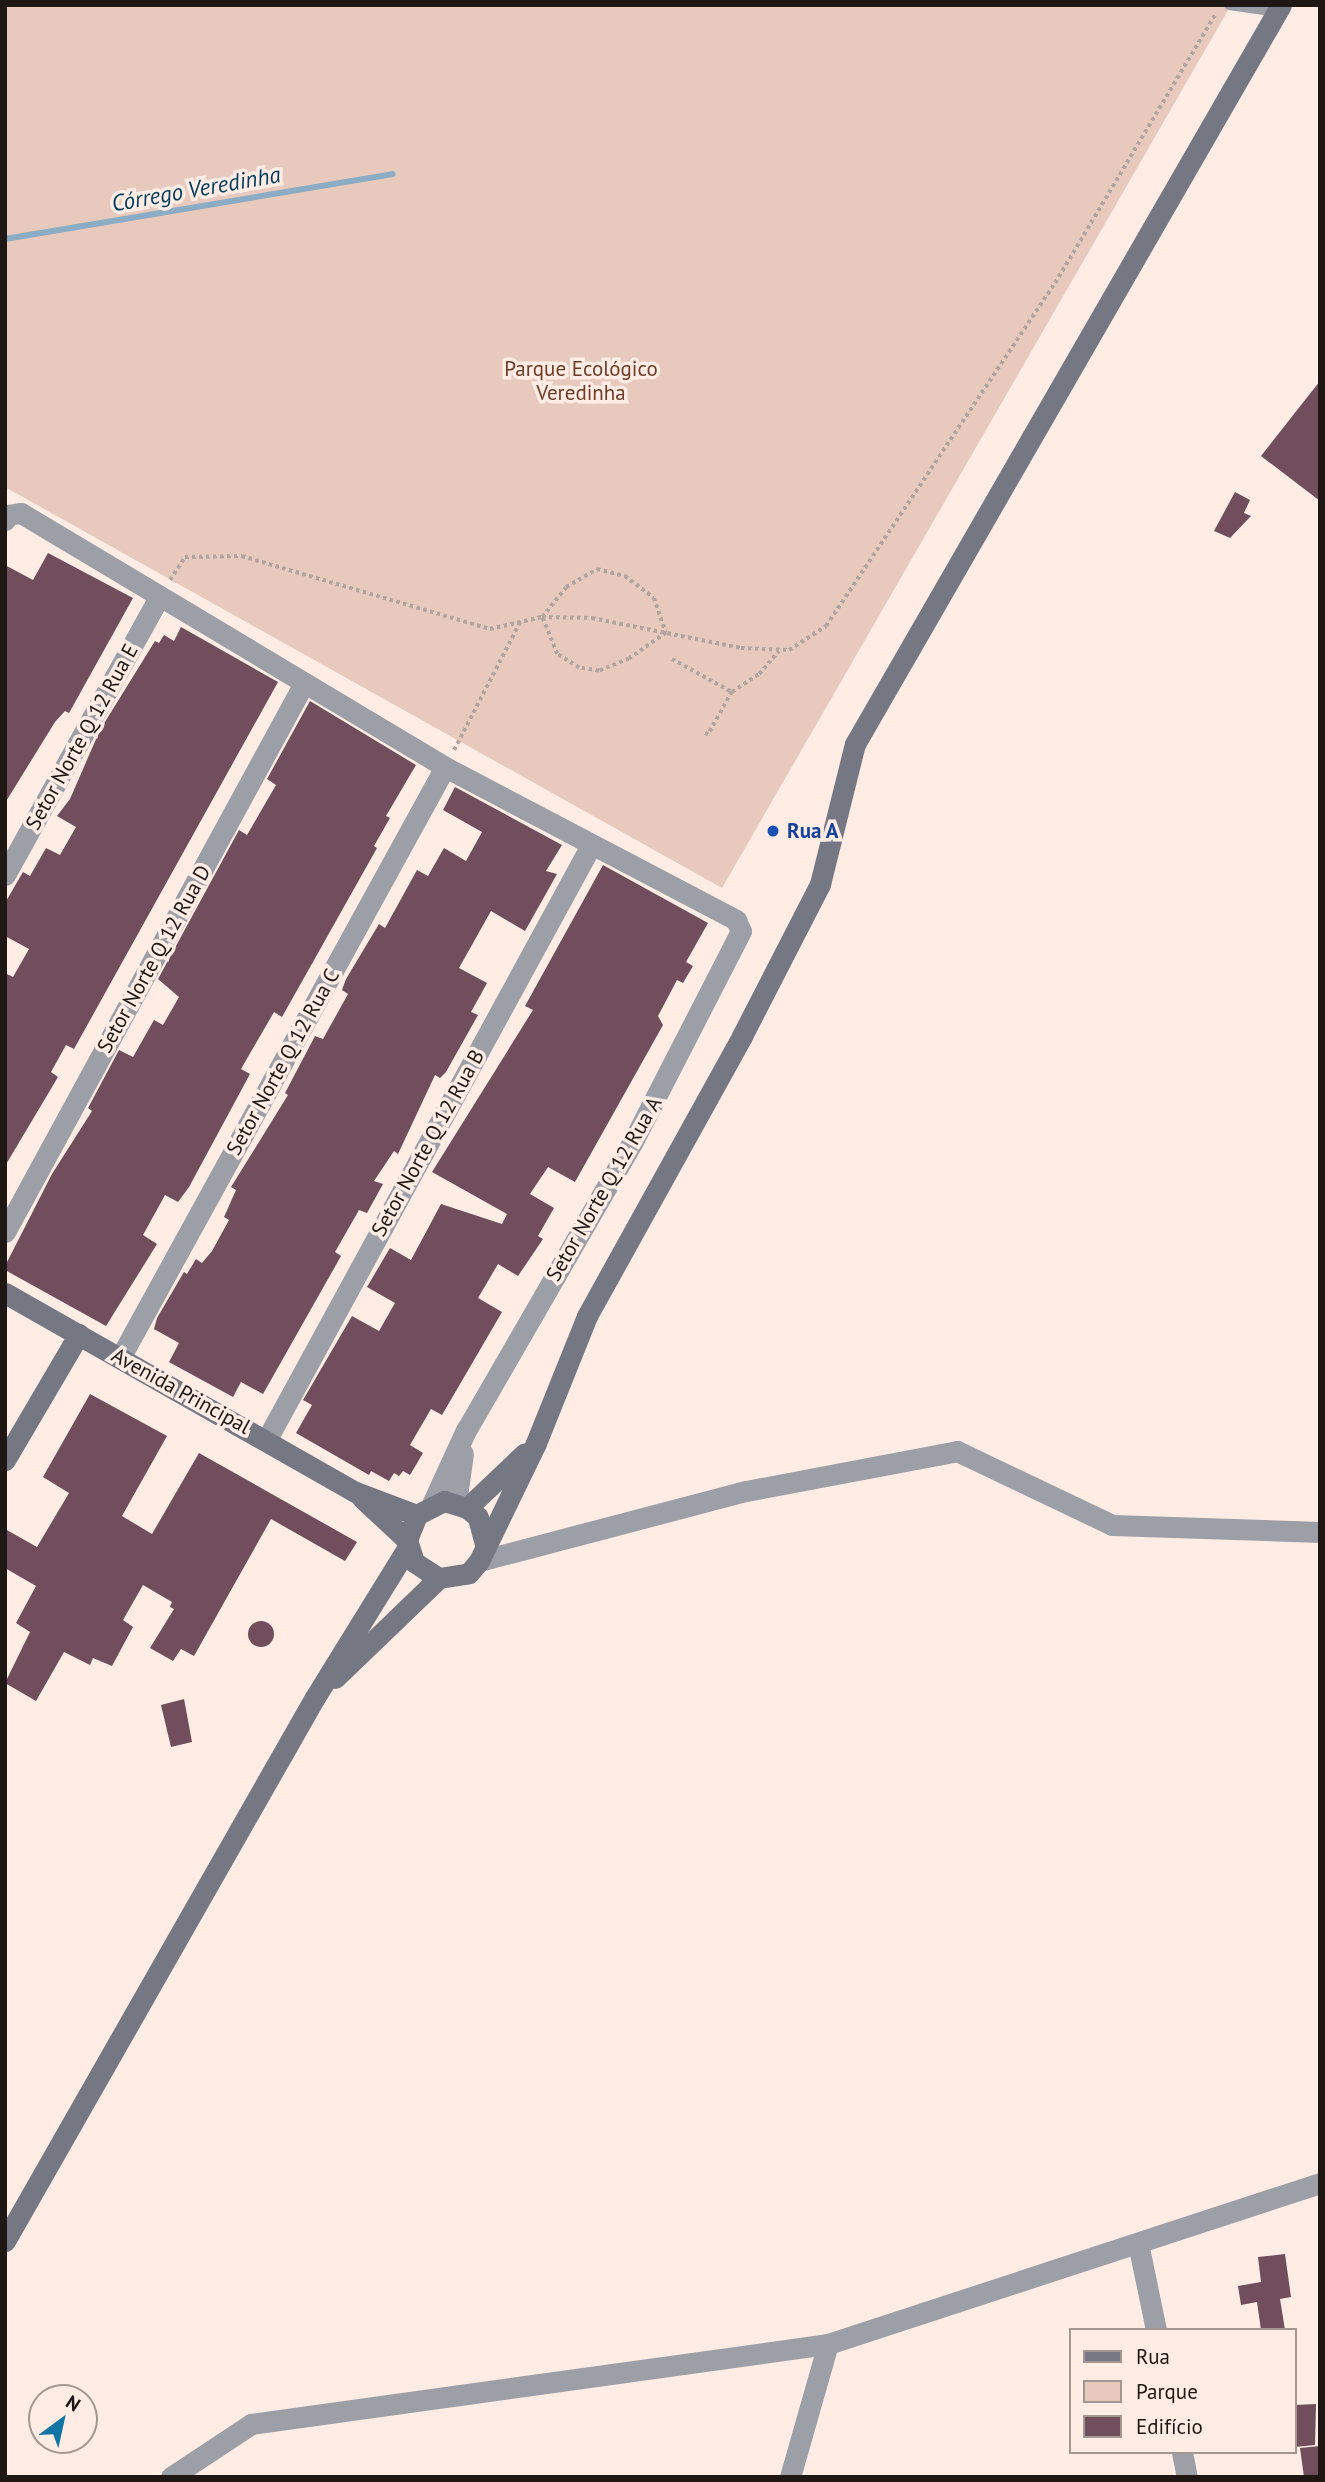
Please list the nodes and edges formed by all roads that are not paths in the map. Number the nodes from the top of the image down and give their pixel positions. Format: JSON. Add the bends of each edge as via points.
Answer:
{"nodes":[{"id":1,"x":1229,"y":5,"type":"edge"},
{"id":2,"x":1280,"y":9,"type":"edge"},
{"id":3,"x":7,"y":517,"type":"edge"},
{"id":4,"x":158,"y":599,"type":"junction"},
{"id":5,"x":303,"y":685,"type":"junction"},
{"id":6,"x":445,"y":767,"type":"junction"},
{"id":7,"x":590,"y":847,"type":"junction"},
{"id":8,"x":5,"y":875,"type":"edge"},
{"id":9,"x":5,"y":1232,"type":"edge"},
{"id":10,"x":5,"y":1293,"type":"edge"},
{"id":11,"x":79,"y":1334,"type":"junction"},
{"id":12,"x":120,"y":1357,"type":"junction"},
{"id":13,"x":466,"y":1430,"type":"junction"},
{"id":14,"x":267,"y":1439,"type":"junction"},
{"id":15,"x":536,"y":1443,"type":"junction"},
{"id":16,"x":5,"y":1460,"type":"edge"},
{"id":17,"x":356,"y":1492,"type":"junction"},
{"id":18,"x":462,"y":1505,"type":"junction"},
{"id":19,"x":424,"y":1509,"type":"junction"},
{"id":20,"x":1320,"y":1532,"type":"edge"},
{"id":21,"x":408,"y":1544,"type":"junction"},
{"id":22,"x":482,"y":1553,"type":"junction"},
{"id":23,"x":439,"y":1578,"type":"junction"},
{"id":24,"x":314,"y":1699,"type":"junction"},
{"id":25,"x":1320,"y":2183,"type":"edge"},
{"id":26,"x":5,"y":2241,"type":"edge"},
{"id":27,"x":1138,"y":2243,"type":"junction"},
{"id":28,"x":1156,"y":2328,"type":"edge"},
{"id":29,"x":828,"y":2344,"type":"junction"},
{"id":30,"x":1182,"y":2454,"type":"edge"},
{"id":31,"x":171,"y":2477,"type":"edge"},
{"id":32,"x":790,"y":2477,"type":"edge"},
{"id":33,"x":1187,"y":2477,"type":"edge"}],
"edges":[{"from":1,"to":2,"type":"lane"},
{"from":2,"to":15,"type":"street","via":[[855,744],[820,884],[587,1316]]},
{"from":3,"to":4,"type":"street","via":[[21,513]]},
{"from":4,"to":5,"type":"street"},
{"from":4,"to":8,"type":"street","name":"Setor Norte Q 12 Rua E"},
{"from":5,"to":6,"type":"street"},
{"from":5,"to":9,"type":"street","name":"Setor Norte Q 12 Rua D"},
{"from":6,"to":7,"type":"street"},
{"from":6,"to":12,"type":"street","name":"Setor Norte Q 12 Rua C"},
{"from":7,"to":13,"type":"street","name":"Setor Norte Q 12 Rua A","via":[[736,920],[741,931],[738,945],[632,1143]]},
{"from":7,"to":14,"type":"street","name":"Setor Norte Q 12 Rua B"},
{"from":10,"to":11,"type":"street","name":"Avenida Principal"},
{"from":11,"to":12,"type":"street","name":"Avenida Principal"},
{"from":11,"to":16,"type":"street"},
{"from":12,"to":14,"type":"street","name":"Avenida Principal"},
{"from":13,"to":18,"type":"street"},
{"from":13,"to":19,"type":"street","name":"Setor Norte Q 12 Rua A"},
{"from":14,"to":17,"type":"street","name":"Avenida Principal"},
{"from":15,"to":18,"type":"street"},
{"from":15,"to":22,"type":"street"},
{"from":17,"to":19,"type":"street","name":"Avenida Principal"},
{"from":17,"to":21,"type":"street","name":"Avenida Principal"},
{"from":18,"to":19,"type":"street","name":"Avenida Principal"},
{"from":18,"to":22,"type":"street","via":[[478,1517]]},
{"from":19,"to":21,"type":"street"},
{"from":20,"to":22,"type":"street","via":[[1112,1525],[957,1451],[746,1491]]},
{"from":21,"to":23,"type":"street","name":"Avenida Principal","via":[[419,1567]]},
{"from":21,"to":24,"type":"street"},
{"from":22,"to":23,"type":"street","via":[[468,1573]]},
{"from":23,"to":24,"type":"street"},
{"from":24,"to":26,"type":"street"},
{"from":25,"to":27,"type":"street"},
{"from":27,"to":28,"type":"street"},
{"from":27,"to":29,"type":"street"},
{"from":29,"to":31,"type":"street","via":[[251,2424]]},
{"from":29,"to":32,"type":"street"},
{"from":30,"to":33,"type":"street"}]}
